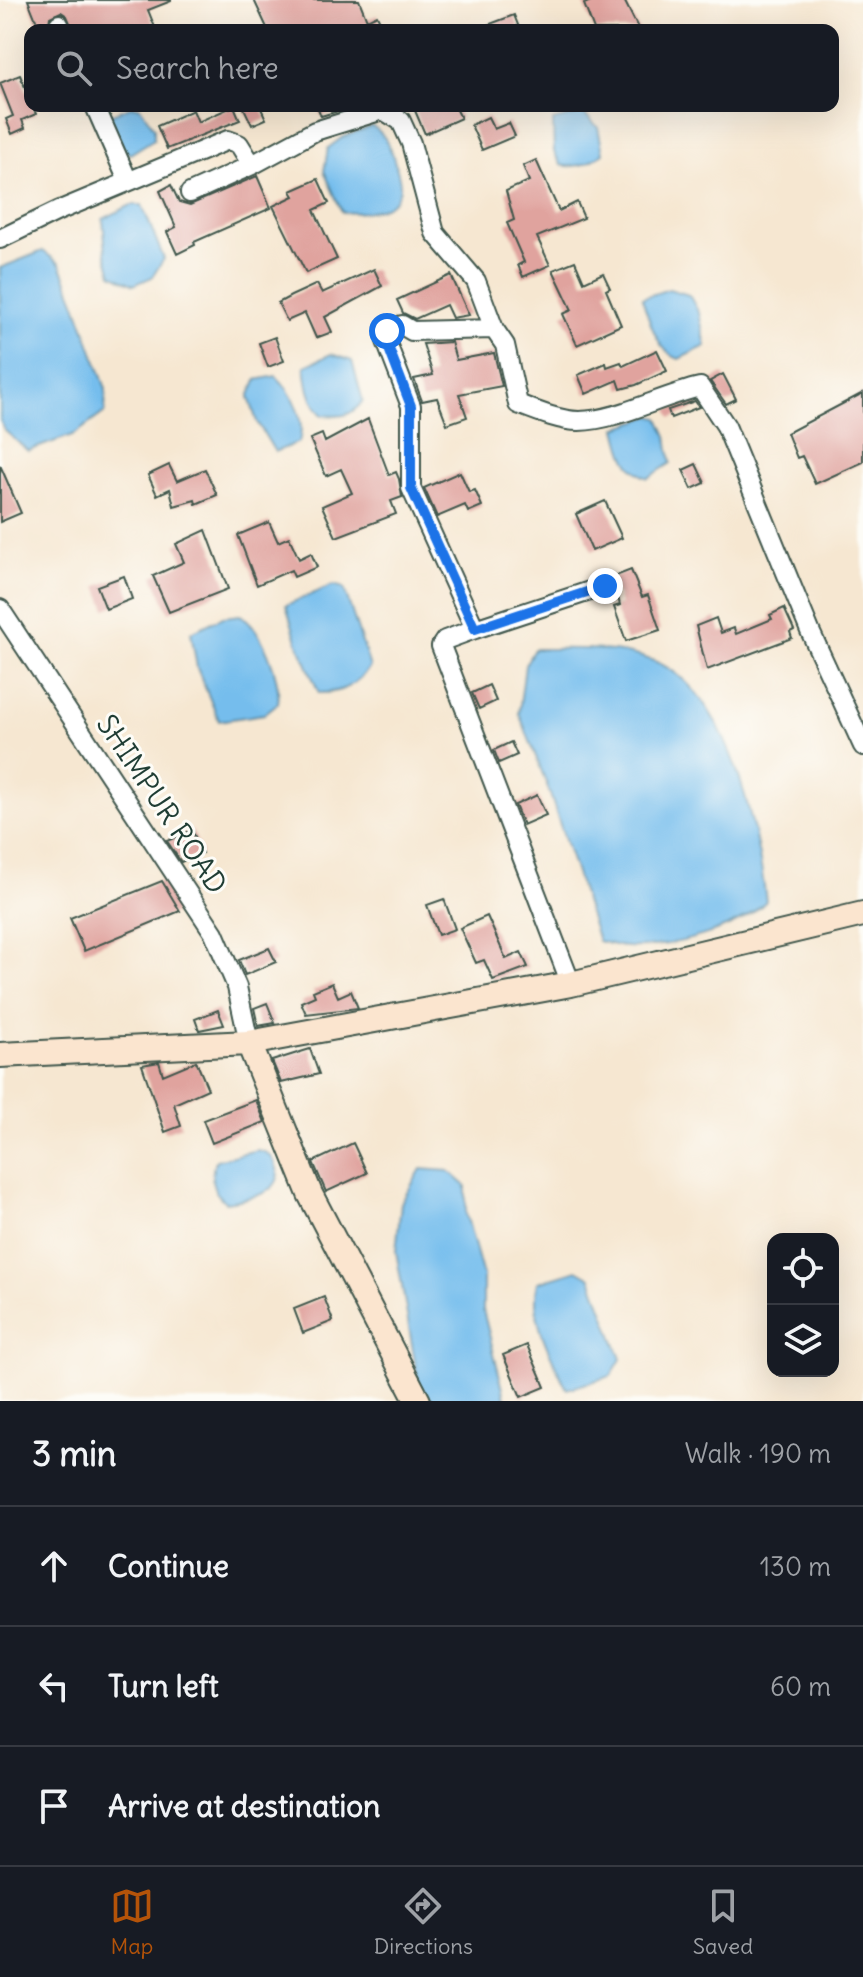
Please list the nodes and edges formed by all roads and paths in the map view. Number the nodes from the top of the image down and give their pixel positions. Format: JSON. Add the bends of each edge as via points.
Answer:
{"nodes":[{"id":1,"x":98,"y":112,"type":"edge"},
{"id":2,"x":376,"y":112,"type":"edge"},
{"id":3,"x":386,"y":112,"type":"edge"},
{"id":4,"x":252,"y":165,"type":"junction"},
{"id":5,"x":128,"y":181,"type":"junction"},
{"id":6,"x":190,"y":193,"type":"dead end"},
{"id":7,"x":0,"y":239,"type":"edge"},
{"id":8,"x":494,"y":329,"type":"junction"},
{"id":9,"x":605,"y":586,"type":"dead end"},
{"id":10,"x":0,"y":609,"type":"edge"},
{"id":11,"x":475,"y":629,"type":"junction"},
{"id":12,"x":863,"y":746,"type":"edge"},
{"id":13,"x":863,"y":914,"type":"edge"},
{"id":14,"x":571,"y":984,"type":"junction"},
{"id":15,"x":249,"y":1043,"type":"junction"},
{"id":16,"x":0,"y":1055,"type":"edge"},
{"id":17,"x":418,"y":1401,"type":"edge"}],
"edges":[{"from":1,"to":5,"type":"street"},
{"from":2,"to":4,"type":"street","via":[[315,131]]},
{"from":3,"to":8,"type":"street","via":[[401,121],[411,143],[435,233],[476,281]]},
{"from":4,"to":5,"type":"street","via":[[239,144],[228,140]]},
{"from":4,"to":6,"type":"street"},
{"from":5,"to":7,"type":"street"},
{"from":8,"to":11,"type":"street","via":[[412,331],[402,325],[387,331],[386,341],[411,406],[411,488]]},
{"from":8,"to":12,"type":"street","via":[[505,345],[518,404],[536,411],[579,421],[700,387],[726,426]]},
{"from":9,"to":11,"type":"street"},
{"from":10,"to":15,"type":"street","name":"SHIMPUR ROAD","via":[[214,933],[237,987]]},
{"from":11,"to":14,"type":"street","via":[[441,646]]},
{"from":13,"to":14,"type":"street"},
{"from":14,"to":15,"type":"street"},
{"from":15,"to":16,"type":"street"},
{"from":15,"to":17,"type":"street","via":[[310,1194]]}]}
